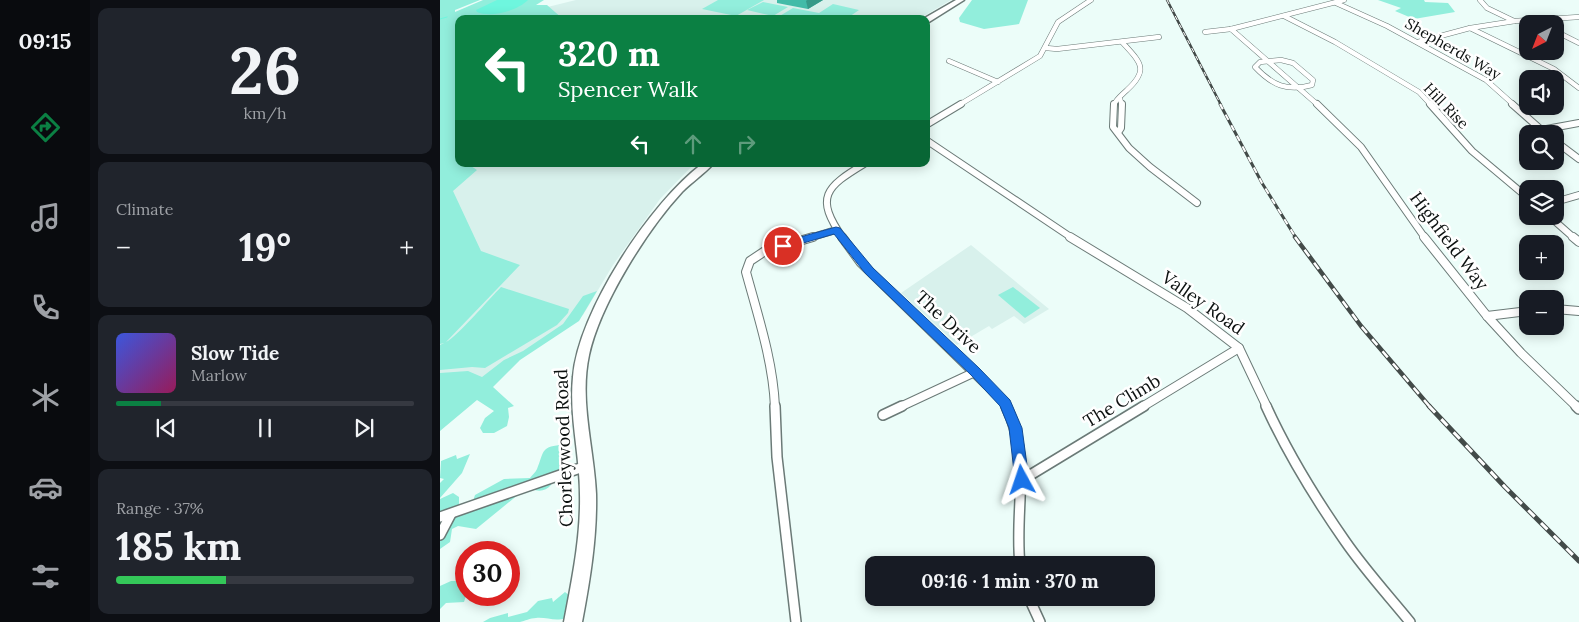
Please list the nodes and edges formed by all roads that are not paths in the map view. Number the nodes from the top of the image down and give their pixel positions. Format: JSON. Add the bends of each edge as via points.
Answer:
{"nodes":[{"id":1,"x":961,"y":0,"type":"edge"},
{"id":2,"x":1091,"y":0,"type":"edge"},
{"id":3,"x":1344,"y":0,"type":"edge"},
{"id":4,"x":1480,"y":0,"type":"edge"},
{"id":5,"x":1336,"y":3,"type":"junction"},
{"id":6,"x":1284,"y":16,"type":"junction"},
{"id":7,"x":1579,"y":17,"type":"edge"},
{"id":8,"x":930,"y":18,"type":"edge"},
{"id":9,"x":1564,"y":18,"type":"edge"},
{"id":10,"x":1515,"y":21,"type":"junction"},
{"id":11,"x":1519,"y":21,"type":"edge"},
{"id":12,"x":1232,"y":28,"type":"junction"},
{"id":13,"x":1470,"y":28,"type":"junction"},
{"id":14,"x":1205,"y":32,"type":"dead end"},
{"id":15,"x":1564,"y":36,"type":"edge"},
{"id":16,"x":1159,"y":37,"type":"dead end"},
{"id":17,"x":1122,"y":42,"type":"junction"},
{"id":18,"x":1418,"y":42,"type":"junction"},
{"id":19,"x":1579,"y":44,"type":"edge"},
{"id":20,"x":1046,"y":48,"type":"junction"},
{"id":21,"x":949,"y":61,"type":"dead end"},
{"id":22,"x":1269,"y":61,"type":"junction"},
{"id":23,"x":998,"y":82,"type":"junction"},
{"id":24,"x":1299,"y":88,"type":"junction"},
{"id":25,"x":1579,"y":88,"type":"edge"},
{"id":26,"x":930,"y":123,"type":"edge"},
{"id":27,"x":1579,"y":123,"type":"edge"},
{"id":28,"x":1535,"y":125,"type":"edge"},
{"id":29,"x":1564,"y":127,"type":"edge"},
{"id":30,"x":930,"y":143,"type":"edge"},
{"id":31,"x":1564,"y":148,"type":"edge"},
{"id":32,"x":1579,"y":159,"type":"edge"},
{"id":33,"x":704,"y":167,"type":"edge"},
{"id":34,"x":859,"y":167,"type":"edge"},
{"id":35,"x":1519,"y":190,"type":"edge"},
{"id":36,"x":1579,"y":195,"type":"edge"},
{"id":37,"x":1564,"y":199,"type":"edge"},
{"id":38,"x":1197,"y":203,"type":"dead end"},
{"id":39,"x":1559,"y":225,"type":"edge"},
{"id":40,"x":836,"y":230,"type":"junction"},
{"id":41,"x":1579,"y":242,"type":"edge"},
{"id":42,"x":1564,"y":310,"type":"edge"},
{"id":43,"x":1579,"y":311,"type":"edge"},
{"id":44,"x":1519,"y":312,"type":"edge"},
{"id":45,"x":1488,"y":316,"type":"junction"},
{"id":46,"x":1239,"y":348,"type":"junction"},
{"id":47,"x":975,"y":372,"type":"junction"},
{"id":48,"x":1579,"y":409,"type":"edge"},
{"id":49,"x":882,"y":415,"type":"dead end"},
{"id":50,"x":586,"y":466,"type":"junction"},
{"id":51,"x":1022,"y":480,"type":"junction"},
{"id":52,"x":450,"y":514,"type":"junction"},
{"id":53,"x":440,"y":518,"type":"edge"},
{"id":54,"x":440,"y":535,"type":"edge"},
{"id":55,"x":1019,"y":556,"type":"edge"},
{"id":56,"x":1033,"y":606,"type":"edge"},
{"id":57,"x":573,"y":622,"type":"edge"},
{"id":58,"x":796,"y":622,"type":"edge"},
{"id":59,"x":1040,"y":622,"type":"edge"},
{"id":60,"x":1410,"y":622,"type":"edge"}],
"edges":[{"from":1,"to":8,"type":"main road"},
{"from":2,"to":20,"type":"street","via":[[1058,22]]},
{"from":3,"to":5,"type":"street"},
{"from":4,"to":10,"type":"street","via":[[1487,8]]},
{"from":5,"to":6,"type":"street"},
{"from":5,"to":18,"type":"street","name":"Shepherds Way"},
{"from":6,"to":12,"type":"street"},
{"from":6,"to":35,"type":"street","name":"Hill Rise","via":[[1419,92],[1472,151]]},
{"from":7,"to":9,"type":"street"},
{"from":10,"to":11,"type":"street"},
{"from":10,"to":13,"type":"street"},
{"from":12,"to":14,"type":"street"},
{"from":12,"to":22,"type":"street","name":"Highfield Way"},
{"from":13,"to":18,"type":"street"},
{"from":13,"to":25,"type":"street","via":[[1554,69]]},
{"from":15,"to":19,"type":"street"},
{"from":16,"to":17,"type":"street"},
{"from":17,"to":20,"type":"street"},
{"from":17,"to":38,"type":"street","via":[[1140,62],[1141,70],[1138,80],[1114,103],[1113,127],[1135,154]]},
{"from":18,"to":28,"type":"street","name":"Shepherds Way","via":[[1489,82]]},
{"from":20,"to":23,"type":"street","via":[[1040,56]]},
{"from":21,"to":23,"type":"street"},
{"from":22,"to":24,"type":"street","name":"Highfield Way"},
{"from":22,"to":24,"type":"street","via":[[1255,67],[1276,86]]},
{"from":22,"to":24,"type":"street","via":[[1292,62],[1314,82]]},
{"from":23,"to":26,"type":"street"},
{"from":24,"to":45,"type":"street","name":"Highfield Way","via":[[1361,147],[1423,235]]},
{"from":27,"to":29,"type":"street"},
{"from":30,"to":46,"type":"street","name":"Valley Road","via":[[1070,237],[1187,308]]},
{"from":31,"to":32,"type":"street"},
{"from":33,"to":50,"type":"main road","name":"Chorleywood Road","via":[[665,205],[607,293],[591,325],[579,378]]},
{"from":34,"to":40,"type":"street","name":"The Drive","via":[[840,178],[828,192],[828,213]]},
{"from":36,"to":37,"type":"street"},
{"from":39,"to":41,"type":"street"},
{"from":40,"to":47,"type":"street","name":"The Drive","via":[[872,273]]},
{"from":40,"to":58,"type":"street","via":[[765,251],[756,256],[746,272],[774,385],[777,457]]},
{"from":42,"to":43,"type":"street"},
{"from":44,"to":45,"type":"street"},
{"from":45,"to":48,"type":"street","name":"Highfield Way"},
{"from":46,"to":51,"type":"street","name":"The Climb"},
{"from":46,"to":60,"type":"street","name":"Valley Road","via":[[1285,447],[1306,483],[1346,543]]},
{"from":47,"to":49,"type":"street"},
{"from":47,"to":51,"type":"street","name":"The Drive","via":[[1005,403],[1012,415]]},
{"from":50,"to":52,"type":"street"},
{"from":50,"to":57,"type":"main road","name":"Chorleywood Road","via":[[587,537]]},
{"from":51,"to":55,"type":"street","name":"The Drive"},
{"from":52,"to":53,"type":"street"},
{"from":52,"to":54,"type":"street"},
{"from":56,"to":59,"type":"street"}]}
